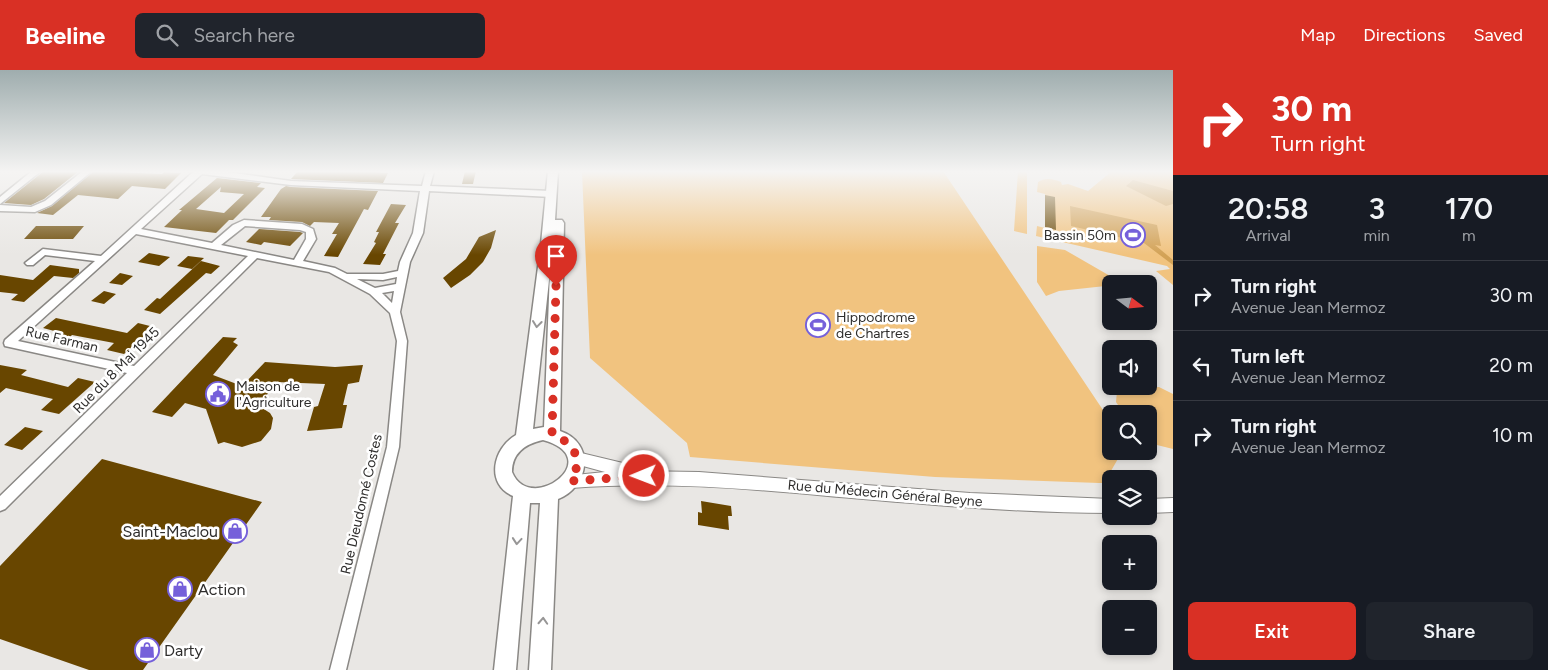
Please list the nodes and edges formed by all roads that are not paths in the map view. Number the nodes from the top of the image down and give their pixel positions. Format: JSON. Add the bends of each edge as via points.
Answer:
{"nodes":[{"id":1,"x":53,"y":199,"type":"edge"},
{"id":2,"x":170,"y":199,"type":"edge"},
{"id":3,"x":423,"y":199,"type":"edge"},
{"id":4,"x":551,"y":199,"type":"edge"},
{"id":5,"x":559,"y":199,"type":"edge"},
{"id":6,"x":0,"y":208,"type":"edge"},
{"id":7,"x":136,"y":231,"type":"junction"},
{"id":8,"x":214,"y":247,"type":"junction"},
{"id":9,"x":254,"y":256,"type":"junction"},
{"id":10,"x":104,"y":259,"type":"junction"},
{"id":11,"x":30,"y":263,"type":"dead end"},
{"id":12,"x":297,"y":263,"type":"junction"},
{"id":13,"x":403,"y":273,"type":"junction"},
{"id":14,"x":344,"y":275,"type":"junction"},
{"id":15,"x":400,"y":286,"type":"junction"},
{"id":16,"x":374,"y":292,"type":"junction"},
{"id":17,"x":395,"y":312,"type":"junction"},
{"id":18,"x":5,"y":342,"type":"edge"},
{"id":19,"x":136,"y":371,"type":"junction"},
{"id":20,"x":552,"y":434,"type":"junction"},
{"id":21,"x":524,"y":437,"type":"junction"},
{"id":22,"x":577,"y":458,"type":"junction"},
{"id":23,"x":660,"y":476,"type":"junction"},
{"id":24,"x":571,"y":481,"type":"junction"},
{"id":25,"x":522,"y":492,"type":"junction"},
{"id":26,"x":549,"y":494,"type":"junction"},
{"id":27,"x":0,"y":505,"type":"edge"},
{"id":28,"x":1173,"y":505,"type":"edge"},
{"id":29,"x":1102,"y":506,"type":"edge"},
{"id":30,"x":1157,"y":506,"type":"edge"},
{"id":31,"x":338,"y":670,"type":"edge"},
{"id":32,"x":505,"y":670,"type":"edge"},
{"id":33,"x":540,"y":670,"type":"edge"}],
"edges":[{"from":1,"to":6,"type":"street","via":[[32,210]]},
{"from":2,"to":7,"type":"street","name":"Rue Farman"},
{"from":3,"to":13,"type":"street","via":[[418,233]]},
{"from":4,"to":21,"type":"main road","one_way":true},
{"from":5,"to":20,"type":"main road"},
{"from":7,"to":8,"type":"street"},
{"from":7,"to":10,"type":"street","name":"Rue Farman"},
{"from":8,"to":9,"type":"street"},
{"from":8,"to":12,"type":"street","via":[[244,223],[302,228],[310,231],[311,238]]},
{"from":9,"to":12,"type":"street"},
{"from":9,"to":19,"type":"street","name":"Rue du 8 Mai 1945"},
{"from":10,"to":11,"type":"street","via":[[43,252]]},
{"from":10,"to":18,"type":"street","name":"Rue Farman"},
{"from":12,"to":14,"type":"street"},
{"from":13,"to":14,"type":"street","via":[[364,278]]},
{"from":13,"to":15,"type":"street"},
{"from":14,"to":16,"type":"street"},
{"from":15,"to":16,"type":"street"},
{"from":15,"to":17,"type":"street"},
{"from":16,"to":17,"type":"street"},
{"from":17,"to":31,"type":"street","name":"Rue Dieudonné Costes","via":[[402,341],[393,447]]},
{"from":18,"to":19,"type":"street","name":"Rue Farman"},
{"from":19,"to":27,"type":"street","name":"Rue du 8 Mai 1945"},
{"from":20,"to":21,"type":"main road"},
{"from":20,"to":22,"type":"main road","via":[[569,443]]},
{"from":21,"to":25,"type":"main road","via":[[507,450],[502,469],[512,487]]},
{"from":22,"to":23,"type":"street","name":"Rue du Médecin Général Beyne","via":[[617,470]]},
{"from":22,"to":24,"type":"main road","via":[[576,474]]},
{"from":23,"to":24,"type":"street","name":"Rue du Médecin Général Beyne"},
{"from":23,"to":29,"type":"street","name":"Rue du Médecin Général Beyne","via":[[1026,504]]},
{"from":24,"to":26,"type":"main road"},
{"from":25,"to":26,"type":"main road"},
{"from":25,"to":32,"type":"main road","one_way":true},
{"from":33,"to":26,"type":"main road","one_way":true},
{"from":28,"to":30,"type":"street"}]}
